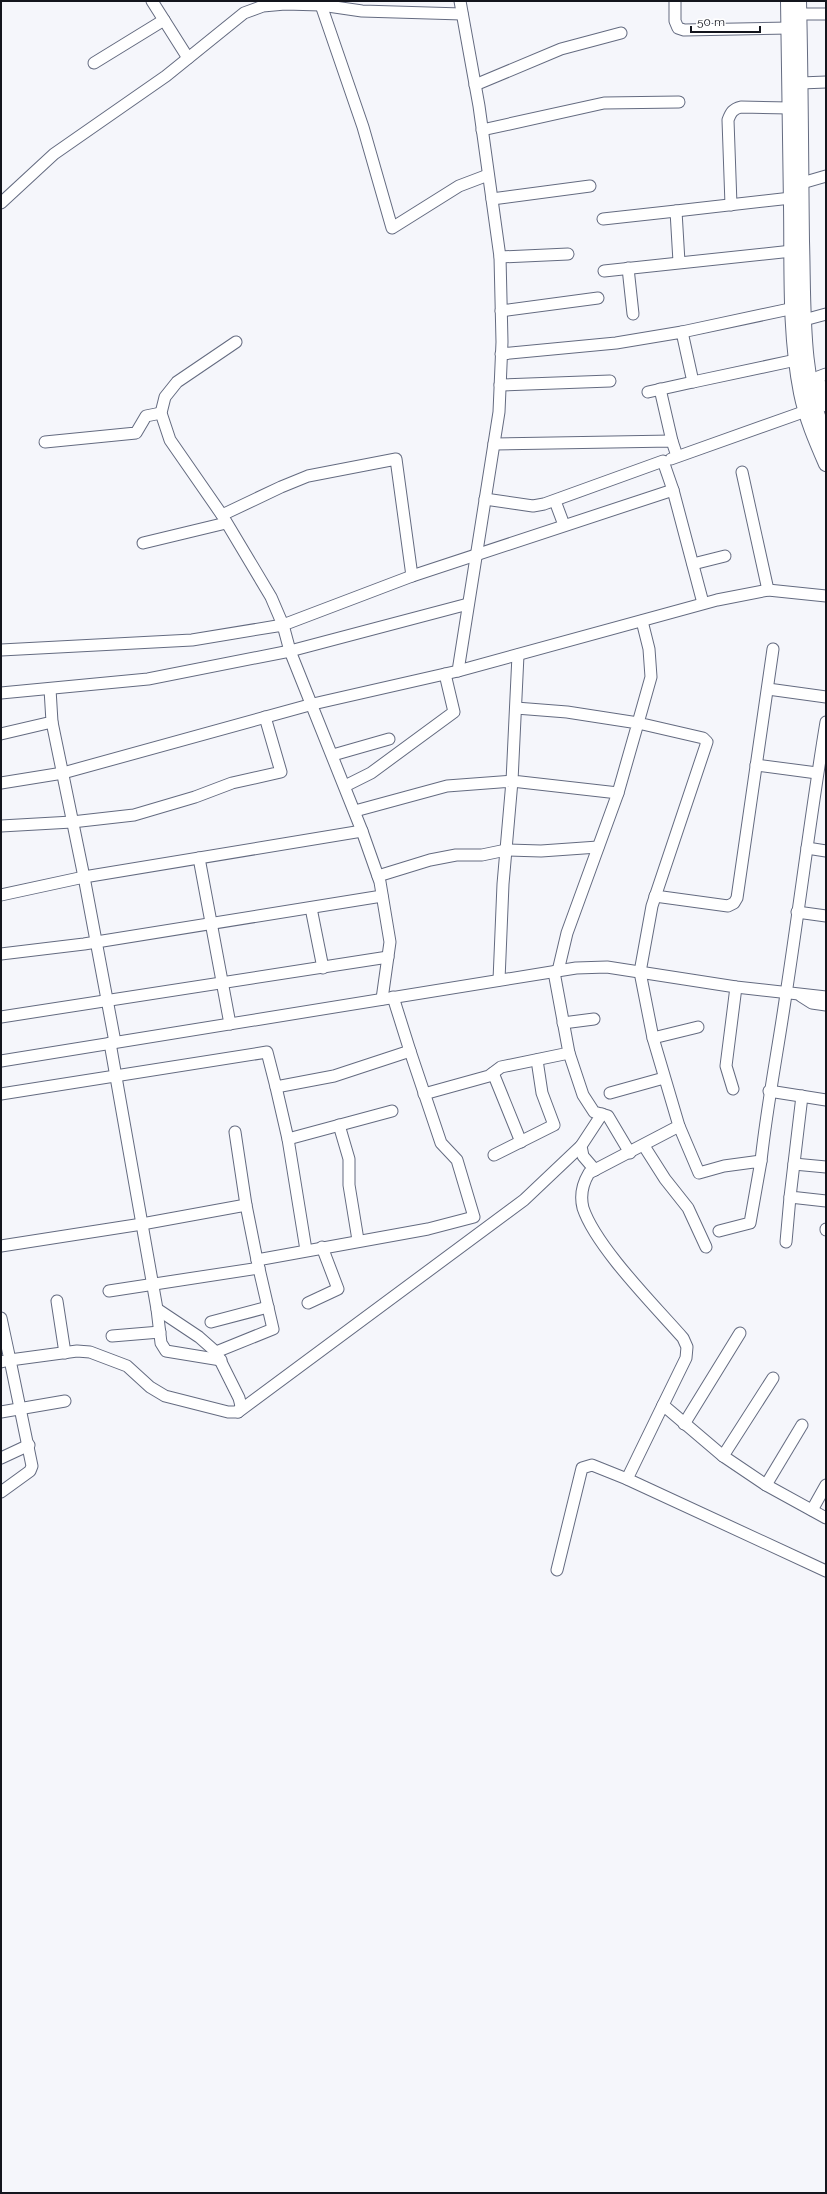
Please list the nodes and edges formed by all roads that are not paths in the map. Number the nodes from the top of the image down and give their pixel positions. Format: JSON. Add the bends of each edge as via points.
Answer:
{"nodes":[{"id":1,"x":152,"y":1,"type":"edge"},
{"id":2,"x":460,"y":1,"type":"edge"},
{"id":3,"x":674,"y":1,"type":"edge"},
{"id":4,"x":326,"y":4,"type":"edge"},
{"id":5,"x":794,"y":7,"type":"edge"},
{"id":6,"x":462,"y":14,"type":"junction"},
{"id":7,"x":826,"y":14,"type":"edge"},
{"id":8,"x":164,"y":20,"type":"junction"},
{"id":9,"x":788,"y":28,"type":"junction"},
{"id":10,"x":622,"y":33,"type":"dead end"},
{"id":11,"x":188,"y":58,"type":"junction"},
{"id":12,"x":94,"y":63,"type":"dead end"},
{"id":13,"x":826,"y":82,"type":"edge"},
{"id":14,"x":801,"y":83,"type":"junction"},
{"id":15,"x":475,"y":85,"type":"junction"},
{"id":16,"x":679,"y":102,"type":"dead end"},
{"id":17,"x":790,"y":108,"type":"junction"},
{"id":18,"x":482,"y":130,"type":"junction"},
{"id":19,"x":488,"y":175,"type":"junction"},
{"id":20,"x":826,"y":176,"type":"edge"},
{"id":21,"x":590,"y":186,"type":"dead end"},
{"id":22,"x":794,"y":189,"type":"junction"},
{"id":23,"x":492,"y":199,"type":"junction"},
{"id":24,"x":1,"y":203,"type":"edge"},
{"id":25,"x":731,"y":205,"type":"junction"},
{"id":26,"x":676,"y":211,"type":"junction"},
{"id":27,"x":603,"y":219,"type":"dead end"},
{"id":28,"x":792,"y":251,"type":"junction"},
{"id":29,"x":568,"y":254,"type":"dead end"},
{"id":30,"x":500,"y":257,"type":"junction"},
{"id":31,"x":679,"y":262,"type":"junction"},
{"id":32,"x":628,"y":268,"type":"junction"},
{"id":33,"x":604,"y":271,"type":"dead end"},
{"id":34,"x":598,"y":298,"type":"dead end"},
{"id":35,"x":798,"y":307,"type":"junction"},
{"id":36,"x":501,"y":311,"type":"junction"},
{"id":37,"x":633,"y":314,"type":"dead end"},
{"id":38,"x":826,"y":314,"type":"edge"},
{"id":39,"x":804,"y":320,"type":"junction"},
{"id":40,"x":682,"y":332,"type":"junction"},
{"id":41,"x":236,"y":342,"type":"dead end"},
{"id":42,"x":501,"y":354,"type":"junction"},
{"id":43,"x":796,"y":360,"type":"junction"},
{"id":44,"x":813,"y":378,"type":"edge"},
{"id":45,"x":610,"y":381,"type":"dead end"},
{"id":46,"x":693,"y":382,"type":"junction"},
{"id":47,"x":500,"y":386,"type":"junction"},
{"id":48,"x":660,"y":389,"type":"junction"},
{"id":49,"x":648,"y":392,"type":"dead end"},
{"id":50,"x":826,"y":406,"type":"edge"},
{"id":51,"x":806,"y":411,"type":"junction"},
{"id":52,"x":161,"y":413,"type":"junction"},
{"id":53,"x":826,"y":439,"type":"edge"},
{"id":54,"x":672,"y":441,"type":"junction"},
{"id":55,"x":45,"y":442,"type":"dead end"},
{"id":56,"x":494,"y":444,"type":"junction"},
{"id":57,"x":824,"y":455,"type":"edge"},
{"id":58,"x":677,"y":456,"type":"junction"},
{"id":59,"x":663,"y":461,"type":"junction"},
{"id":60,"x":742,"y":472,"type":"dead end"},
{"id":61,"x":673,"y":490,"type":"junction"},
{"id":62,"x":485,"y":499,"type":"junction"},
{"id":63,"x":554,"y":501,"type":"junction"},
{"id":64,"x":224,"y":519,"type":"junction"},
{"id":65,"x":564,"y":525,"type":"junction"},
{"id":66,"x":143,"y":543,"type":"dead end"},
{"id":67,"x":476,"y":554,"type":"junction"},
{"id":68,"x":725,"y":556,"type":"dead end"},
{"id":69,"x":693,"y":564,"type":"junction"},
{"id":70,"x":412,"y":576,"type":"junction"},
{"id":71,"x":768,"y":590,"type":"junction"},
{"id":72,"x":826,"y":596,"type":"edge"},
{"id":73,"x":703,"y":603,"type":"junction"},
{"id":74,"x":468,"y":604,"type":"junction"},
{"id":75,"x":642,"y":621,"type":"junction"},
{"id":76,"x":283,"y":625,"type":"junction"},
{"id":77,"x":773,"y":648,"type":"dead end"},
{"id":78,"x":1,"y":650,"type":"edge"},
{"id":79,"x":290,"y":651,"type":"junction"},
{"id":80,"x":518,"y":655,"type":"junction"},
{"id":81,"x":458,"y":671,"type":"junction"},
{"id":82,"x":445,"y":674,"type":"junction"},
{"id":83,"x":50,"y":689,"type":"junction"},
{"id":84,"x":768,"y":689,"type":"junction"},
{"id":85,"x":1,"y":692,"type":"edge"},
{"id":86,"x":826,"y":697,"type":"edge"},
{"id":87,"x":313,"y":704,"type":"junction"},
{"id":88,"x":516,"y":708,"type":"junction"},
{"id":89,"x":265,"y":717,"type":"junction"},
{"id":90,"x":52,"y":722,"type":"junction"},
{"id":91,"x":826,"y":722,"type":"edge"},
{"id":92,"x":638,"y":723,"type":"junction"},
{"id":93,"x":1,"y":734,"type":"edge"},
{"id":94,"x":389,"y":739,"type":"dead end"},
{"id":95,"x":333,"y":755,"type":"junction"},
{"id":96,"x":756,"y":765,"type":"junction"},
{"id":97,"x":63,"y":773,"type":"junction"},
{"id":98,"x":817,"y":773,"type":"junction"},
{"id":99,"x":1,"y":782,"type":"edge"},
{"id":100,"x":512,"y":782,"type":"junction"},
{"id":101,"x":345,"y":786,"type":"junction"},
{"id":102,"x":618,"y":793,"type":"junction"},
{"id":103,"x":355,"y":811,"type":"junction"},
{"id":104,"x":72,"y":822,"type":"junction"},
{"id":105,"x":1,"y":826,"type":"edge"},
{"id":106,"x":362,"y":830,"type":"junction"},
{"id":107,"x":598,"y":847,"type":"junction"},
{"id":108,"x":807,"y":848,"type":"junction"},
{"id":109,"x":506,"y":850,"type":"junction"},
{"id":110,"x":826,"y":851,"type":"edge"},
{"id":111,"x":199,"y":858,"type":"junction"},
{"id":112,"x":378,"y":876,"type":"junction"},
{"id":113,"x":84,"y":877,"type":"junction"},
{"id":114,"x":1,"y":895,"type":"edge"},
{"id":115,"x":382,"y":896,"type":"junction"},
{"id":116,"x":655,"y":896,"type":"junction"},
{"id":117,"x":311,"y":908,"type":"junction"},
{"id":118,"x":797,"y":912,"type":"junction"},
{"id":119,"x":826,"y":916,"type":"edge"},
{"id":120,"x":211,"y":924,"type":"junction"},
{"id":121,"x":96,"y":942,"type":"junction"},
{"id":122,"x":1,"y":954,"type":"edge"},
{"id":123,"x":388,"y":957,"type":"junction"},
{"id":124,"x":323,"y":968,"type":"junction"},
{"id":125,"x":556,"y":971,"type":"junction"},
{"id":126,"x":640,"y":972,"type":"junction"},
{"id":127,"x":500,"y":980,"type":"junction"},
{"id":128,"x":222,"y":983,"type":"junction"},
{"id":129,"x":736,"y":987,"type":"junction"},
{"id":130,"x":786,"y":994,"type":"junction"},
{"id":131,"x":801,"y":996,"type":"junction"},
{"id":132,"x":826,"y":997,"type":"edge"},
{"id":133,"x":388,"y":998,"type":"junction"},
{"id":134,"x":107,"y":1001,"type":"junction"},
{"id":135,"x":826,"y":1005,"type":"edge"},
{"id":136,"x":1,"y":1017,"type":"edge"},
{"id":137,"x":594,"y":1019,"type":"dead end"},
{"id":138,"x":563,"y":1023,"type":"junction"},
{"id":139,"x":230,"y":1024,"type":"junction"},
{"id":140,"x":698,"y":1027,"type":"dead end"},
{"id":141,"x":654,"y":1038,"type":"junction"},
{"id":142,"x":112,"y":1043,"type":"junction"},
{"id":143,"x":410,"y":1051,"type":"junction"},
{"id":144,"x":569,"y":1053,"type":"junction"},
{"id":145,"x":537,"y":1060,"type":"junction"},
{"id":146,"x":1,"y":1061,"type":"edge"},
{"id":147,"x":493,"y":1073,"type":"junction"},
{"id":148,"x":115,"y":1076,"type":"junction"},
{"id":149,"x":664,"y":1078,"type":"junction"},
{"id":150,"x":276,"y":1087,"type":"junction"},
{"id":151,"x":733,"y":1089,"type":"dead end"},
{"id":152,"x":769,"y":1091,"type":"junction"},
{"id":153,"x":610,"y":1093,"type":"dead end"},
{"id":154,"x":1,"y":1094,"type":"edge"},
{"id":155,"x":424,"y":1094,"type":"junction"},
{"id":156,"x":802,"y":1096,"type":"junction"},
{"id":157,"x":826,"y":1100,"type":"edge"},
{"id":158,"x":392,"y":1111,"type":"dead end"},
{"id":159,"x":602,"y":1114,"type":"junction"},
{"id":160,"x":339,"y":1126,"type":"junction"},
{"id":161,"x":679,"y":1126,"type":"junction"},
{"id":162,"x":235,"y":1132,"type":"dead end"},
{"id":163,"x":288,"y":1139,"type":"junction"},
{"id":164,"x":521,"y":1142,"type":"junction"},
{"id":165,"x":581,"y":1146,"type":"junction"},
{"id":166,"x":644,"y":1146,"type":"junction"},
{"id":167,"x":630,"y":1153,"type":"junction"},
{"id":168,"x":494,"y":1155,"type":"dead end"},
{"id":169,"x":761,"y":1161,"type":"junction"},
{"id":170,"x":794,"y":1164,"type":"junction"},
{"id":171,"x":826,"y":1167,"type":"edge"},
{"id":172,"x":595,"y":1170,"type":"junction"},
{"id":173,"x":790,"y":1197,"type":"junction"},
{"id":174,"x":826,"y":1201,"type":"edge"},
{"id":175,"x":246,"y":1206,"type":"junction"},
{"id":176,"x":142,"y":1224,"type":"junction"},
{"id":177,"x":719,"y":1230,"type":"dead end"},
{"id":178,"x":358,"y":1240,"type":"junction"},
{"id":179,"x":786,"y":1242,"type":"dead end"},
{"id":180,"x":1,"y":1246,"type":"edge"},
{"id":181,"x":322,"y":1247,"type":"junction"},
{"id":182,"x":706,"y":1248,"type":"dead end"},
{"id":183,"x":306,"y":1250,"type":"junction"},
{"id":184,"x":258,"y":1264,"type":"junction"},
{"id":185,"x":152,"y":1285,"type":"junction"},
{"id":186,"x":109,"y":1291,"type":"dead end"},
{"id":187,"x":57,"y":1301,"type":"dead end"},
{"id":188,"x":308,"y":1303,"type":"dead end"},
{"id":189,"x":268,"y":1307,"type":"junction"},
{"id":190,"x":157,"y":1308,"type":"junction"},
{"id":191,"x":1,"y":1318,"type":"edge"},
{"id":192,"x":211,"y":1322,"type":"dead end"},
{"id":193,"x":160,"y":1332,"type":"junction"},
{"id":194,"x":740,"y":1333,"type":"dead end"},
{"id":195,"x":112,"y":1336,"type":"dead end"},
{"id":196,"x":65,"y":1353,"type":"junction"},
{"id":197,"x":218,"y":1356,"type":"junction"},
{"id":198,"x":5,"y":1361,"type":"edge"},
{"id":199,"x":773,"y":1378,"type":"dead end"},
{"id":200,"x":65,"y":1401,"type":"dead end"},
{"id":201,"x":663,"y":1405,"type":"junction"},
{"id":202,"x":21,"y":1409,"type":"junction"},
{"id":203,"x":1,"y":1412,"type":"edge"},
{"id":204,"x":238,"y":1412,"type":"junction"},
{"id":205,"x":684,"y":1424,"type":"junction"},
{"id":206,"x":802,"y":1425,"type":"dead end"},
{"id":207,"x":29,"y":1445,"type":"junction"},
{"id":208,"x":723,"y":1456,"type":"junction"},
{"id":209,"x":1,"y":1458,"type":"edge"},
{"id":210,"x":627,"y":1479,"type":"junction"},
{"id":211,"x":826,"y":1484,"type":"edge"},
{"id":212,"x":766,"y":1485,"type":"junction"},
{"id":213,"x":1,"y":1492,"type":"edge"},
{"id":214,"x":812,"y":1510,"type":"junction"},
{"id":215,"x":826,"y":1518,"type":"edge"},
{"id":216,"x":557,"y":1570,"type":"dead end"},
{"id":217,"x":826,"y":1571,"type":"edge"}],
"edges":[{"from":1,"to":8,"type":"street"},
{"from":2,"to":6,"type":"street"},
{"from":3,"to":9,"type":"street","via":[[675,21],[678,28],[684,30]]},
{"from":4,"to":6,"type":"street","via":[[362,11]]},
{"from":4,"to":11,"type":"street","via":[[263,6],[244,13]]},
{"from":4,"to":19,"type":"street","via":[[392,228],[459,186]]},
{"from":5,"to":7,"type":"street"},
{"from":5,"to":9,"type":"main road"},
{"from":5,"to":14,"type":"main road"},
{"from":6,"to":15,"type":"street"},
{"from":8,"to":11,"type":"street"},
{"from":8,"to":12,"type":"street"},
{"from":9,"to":17,"type":"main road"},
{"from":10,"to":15,"type":"street","via":[[561,49]]},
{"from":11,"to":24,"type":"street","via":[[54,154]]},
{"from":13,"to":14,"type":"street"},
{"from":14,"to":22,"type":"main road"},
{"from":15,"to":18,"type":"street"},
{"from":16,"to":18,"type":"street","via":[[604,103]]},
{"from":17,"to":22,"type":"main road"},
{"from":17,"to":25,"type":"street","via":[[741,107],[730,113],[728,120]]},
{"from":18,"to":19,"type":"street"},
{"from":19,"to":23,"type":"street"},
{"from":20,"to":22,"type":"street"},
{"from":21,"to":23,"type":"street"},
{"from":22,"to":25,"type":"street"},
{"from":22,"to":28,"type":"main road"},
{"from":22,"to":35,"type":"main road"},
{"from":23,"to":30,"type":"street"},
{"from":25,"to":26,"type":"street"},
{"from":26,"to":27,"type":"street"},
{"from":26,"to":31,"type":"street"},
{"from":28,"to":31,"type":"street"},
{"from":28,"to":35,"type":"main road"},
{"from":29,"to":30,"type":"street"},
{"from":30,"to":36,"type":"street"},
{"from":31,"to":32,"type":"street"},
{"from":32,"to":33,"type":"street"},
{"from":32,"to":37,"type":"street"},
{"from":34,"to":36,"type":"street"},
{"from":35,"to":39,"type":"main road"},
{"from":35,"to":40,"type":"street"},
{"from":35,"to":43,"type":"main road"},
{"from":36,"to":42,"type":"street"},
{"from":38,"to":39,"type":"street"},
{"from":39,"to":44,"type":"main road"},
{"from":40,"to":42,"type":"street","via":[[616,343]]},
{"from":40,"to":46,"type":"street"},
{"from":41,"to":52,"type":"street","via":[[177,382],[165,397]]},
{"from":42,"to":47,"type":"street"},
{"from":43,"to":44,"type":"main road"},
{"from":43,"to":46,"type":"street"},
{"from":44,"to":50,"type":"street"},
{"from":44,"to":51,"type":"main road"},
{"from":44,"to":53,"type":"main road","via":[[814,406]]},
{"from":45,"to":47,"type":"street"},
{"from":46,"to":48,"type":"street"},
{"from":47,"to":56,"type":"street"},
{"from":48,"to":49,"type":"street"},
{"from":48,"to":54,"type":"street"},
{"from":51,"to":57,"type":"main road","via":[[813,435]]},
{"from":51,"to":58,"type":"street"},
{"from":52,"to":55,"type":"street","via":[[146,416],[136,433]]},
{"from":52,"to":64,"type":"street","via":[[170,440]]},
{"from":54,"to":56,"type":"street"},
{"from":54,"to":58,"type":"street"},
{"from":56,"to":62,"type":"street"},
{"from":58,"to":59,"type":"street"},
{"from":59,"to":61,"type":"street"},
{"from":59,"to":63,"type":"street"},
{"from":60,"to":71,"type":"street"},
{"from":61,"to":65,"type":"street"},
{"from":61,"to":69,"type":"street"},
{"from":62,"to":63,"type":"street","via":[[533,506]]},
{"from":62,"to":67,"type":"street"},
{"from":63,"to":65,"type":"street"},
{"from":64,"to":66,"type":"street"},
{"from":64,"to":70,"type":"street","via":[[281,487],[308,476],[396,459]]},
{"from":64,"to":76,"type":"street","via":[[271,597]]},
{"from":65,"to":67,"type":"street"},
{"from":67,"to":70,"type":"street"},
{"from":67,"to":74,"type":"street"},
{"from":68,"to":69,"type":"street"},
{"from":69,"to":73,"type":"street"},
{"from":70,"to":76,"type":"street"},
{"from":71,"to":72,"type":"street"},
{"from":71,"to":73,"type":"street"},
{"from":73,"to":75,"type":"street"},
{"from":74,"to":79,"type":"street"},
{"from":74,"to":81,"type":"street"},
{"from":75,"to":80,"type":"street"},
{"from":75,"to":92,"type":"street","via":[[649,649],[651,676]]},
{"from":76,"to":78,"type":"street","via":[[192,640]]},
{"from":76,"to":79,"type":"street"},
{"from":77,"to":84,"type":"street"},
{"from":79,"to":83,"type":"street","via":[[148,679]]},
{"from":79,"to":87,"type":"street"},
{"from":80,"to":81,"type":"street"},
{"from":80,"to":88,"type":"street"},
{"from":81,"to":82,"type":"street"},
{"from":82,"to":87,"type":"street"},
{"from":82,"to":101,"type":"street","via":[[454,712],[377,769]]},
{"from":83,"to":85,"type":"street"},
{"from":83,"to":90,"type":"street"},
{"from":84,"to":86,"type":"street"},
{"from":84,"to":96,"type":"street"},
{"from":87,"to":89,"type":"street"},
{"from":87,"to":95,"type":"street"},
{"from":88,"to":92,"type":"street","via":[[566,712]]},
{"from":88,"to":100,"type":"street"},
{"from":89,"to":97,"type":"street"},
{"from":89,"to":104,"type":"street","via":[[281,772],[232,783],[134,815]]},
{"from":90,"to":93,"type":"street"},
{"from":90,"to":97,"type":"street"},
{"from":91,"to":98,"type":"street"},
{"from":92,"to":102,"type":"street"},
{"from":92,"to":116,"type":"street","via":[[703,738],[707,742]]},
{"from":94,"to":95,"type":"street"},
{"from":95,"to":101,"type":"street"},
{"from":96,"to":98,"type":"street"},
{"from":96,"to":116,"type":"street","via":[[737,898],[734,903],[728,906]]},
{"from":97,"to":99,"type":"street"},
{"from":97,"to":104,"type":"street"},
{"from":98,"to":108,"type":"street"},
{"from":100,"to":102,"type":"street"},
{"from":100,"to":103,"type":"street","via":[[448,786]]},
{"from":100,"to":109,"type":"street"},
{"from":101,"to":103,"type":"street"},
{"from":102,"to":107,"type":"street"},
{"from":103,"to":106,"type":"street"},
{"from":104,"to":105,"type":"street"},
{"from":104,"to":113,"type":"street"},
{"from":106,"to":111,"type":"street"},
{"from":106,"to":112,"type":"street"},
{"from":107,"to":109,"type":"street","via":[[541,851]]},
{"from":107,"to":125,"type":"street"},
{"from":108,"to":110,"type":"street"},
{"from":108,"to":118,"type":"street"},
{"from":109,"to":112,"type":"street","via":[[430,860]]},
{"from":109,"to":127,"type":"street"},
{"from":111,"to":113,"type":"street"},
{"from":111,"to":120,"type":"street"},
{"from":112,"to":115,"type":"street"},
{"from":113,"to":114,"type":"street"},
{"from":113,"to":121,"type":"street"},
{"from":115,"to":117,"type":"street"},
{"from":115,"to":123,"type":"street","via":[[390,942]]},
{"from":116,"to":126,"type":"street"},
{"from":117,"to":120,"type":"street"},
{"from":117,"to":124,"type":"street"},
{"from":118,"to":119,"type":"street"},
{"from":118,"to":130,"type":"street"},
{"from":120,"to":121,"type":"street"},
{"from":120,"to":128,"type":"street"},
{"from":121,"to":122,"type":"street"},
{"from":121,"to":134,"type":"street"},
{"from":123,"to":124,"type":"street"},
{"from":123,"to":133,"type":"street"},
{"from":124,"to":128,"type":"street"},
{"from":125,"to":126,"type":"street","via":[[607,967]]},
{"from":125,"to":127,"type":"street"},
{"from":125,"to":138,"type":"street"},
{"from":126,"to":129,"type":"street"},
{"from":126,"to":141,"type":"street"},
{"from":127,"to":133,"type":"street"},
{"from":128,"to":134,"type":"street"},
{"from":128,"to":139,"type":"street"},
{"from":129,"to":130,"type":"street"},
{"from":129,"to":151,"type":"street","via":[[726,1066]]},
{"from":130,"to":131,"type":"street"},
{"from":130,"to":152,"type":"street"},
{"from":131,"to":132,"type":"street"},
{"from":131,"to":135,"type":"street","via":[[812,1003]]},
{"from":133,"to":139,"type":"street"},
{"from":133,"to":143,"type":"street"},
{"from":134,"to":136,"type":"street"},
{"from":134,"to":142,"type":"street"},
{"from":137,"to":138,"type":"street"},
{"from":138,"to":144,"type":"street"},
{"from":139,"to":142,"type":"street"},
{"from":140,"to":141,"type":"street"},
{"from":141,"to":149,"type":"street"},
{"from":142,"to":146,"type":"street"},
{"from":142,"to":148,"type":"street"},
{"from":143,"to":150,"type":"street","via":[[334,1076]]},
{"from":143,"to":155,"type":"street"},
{"from":144,"to":145,"type":"street"},
{"from":144,"to":159,"type":"street","via":[[583,1095],[594,1112]]},
{"from":145,"to":147,"type":"street","via":[[501,1067]]},
{"from":145,"to":164,"type":"street","via":[[542,1093],[554,1125]]},
{"from":147,"to":155,"type":"street"},
{"from":147,"to":164,"type":"street"},
{"from":148,"to":150,"type":"street","via":[[267,1052]]},
{"from":148,"to":154,"type":"street"},
{"from":148,"to":176,"type":"street"},
{"from":149,"to":153,"type":"street"},
{"from":149,"to":161,"type":"street"},
{"from":150,"to":163,"type":"street"},
{"from":152,"to":156,"type":"street"},
{"from":152,"to":169,"type":"street"},
{"from":155,"to":178,"type":"street","via":[[441,1143],[457,1160],[474,1217],[428,1229]]},
{"from":156,"to":157,"type":"street"},
{"from":156,"to":170,"type":"street"},
{"from":158,"to":160,"type":"street"},
{"from":159,"to":165,"type":"street"},
{"from":159,"to":167,"type":"street","via":[[608,1116]]},
{"from":160,"to":163,"type":"street"},
{"from":160,"to":178,"type":"street","via":[[348,1159],[349,1185]]},
{"from":161,"to":166,"type":"street"},
{"from":161,"to":169,"type":"street","via":[[699,1173],[724,1166]]},
{"from":162,"to":175,"type":"street"},
{"from":163,"to":183,"type":"street"},
{"from":164,"to":168,"type":"street"},
{"from":165,"to":172,"type":"street","via":[[583,1156]]},
{"from":165,"to":204,"type":"street","via":[[524,1200]]},
{"from":166,"to":167,"type":"street"},
{"from":166,"to":182,"type":"street","via":[[688,1208]]},
{"from":167,"to":172,"type":"street"},
{"from":169,"to":177,"type":"street","via":[[750,1223]]},
{"from":170,"to":171,"type":"street"},
{"from":170,"to":173,"type":"street"},
{"from":172,"to":201,"type":"street","via":[[589,1173],[583,1184],[583,1208],[610,1253],[683,1338],[687,1347],[686,1358]]},
{"from":173,"to":174,"type":"street"},
{"from":173,"to":179,"type":"street"},
{"from":175,"to":176,"type":"street"},
{"from":175,"to":184,"type":"street"},
{"from":176,"to":180,"type":"street"},
{"from":176,"to":185,"type":"street"},
{"from":178,"to":181,"type":"street"},
{"from":181,"to":183,"type":"street"},
{"from":181,"to":188,"type":"street","via":[[338,1289]]},
{"from":183,"to":184,"type":"street"},
{"from":184,"to":185,"type":"street"},
{"from":184,"to":189,"type":"street"},
{"from":185,"to":186,"type":"street"},
{"from":185,"to":190,"type":"street"},
{"from":187,"to":196,"type":"street"},
{"from":189,"to":192,"type":"street"},
{"from":189,"to":197,"type":"street","via":[[273,1328]]},
{"from":190,"to":193,"type":"street"},
{"from":190,"to":197,"type":"street","via":[[199,1337]]},
{"from":191,"to":198,"type":"street"},
{"from":193,"to":195,"type":"street"},
{"from":193,"to":197,"type":"street","via":[[166,1352]]},
{"from":194,"to":205,"type":"street"},
{"from":196,"to":198,"type":"street"},
{"from":196,"to":204,"type":"street","via":[[90,1352],[101,1355],[127,1366],[150,1387],[165,1396],[228,1412]]},
{"from":197,"to":204,"type":"street","via":[[239,1398],[241,1406]]},
{"from":198,"to":202,"type":"street"},
{"from":199,"to":208,"type":"street"},
{"from":200,"to":202,"type":"street"},
{"from":201,"to":205,"type":"street"},
{"from":201,"to":210,"type":"street"},
{"from":202,"to":203,"type":"street"},
{"from":202,"to":207,"type":"street"},
{"from":205,"to":208,"type":"street"},
{"from":206,"to":212,"type":"street"},
{"from":207,"to":209,"type":"street"},
{"from":207,"to":213,"type":"street","via":[[32,1466],[30,1471]]},
{"from":208,"to":212,"type":"street"},
{"from":210,"to":216,"type":"street","via":[[592,1465],[582,1468]]},
{"from":210,"to":217,"type":"street"},
{"from":211,"to":214,"type":"street"},
{"from":212,"to":214,"type":"street"},
{"from":214,"to":215,"type":"street"}]}
